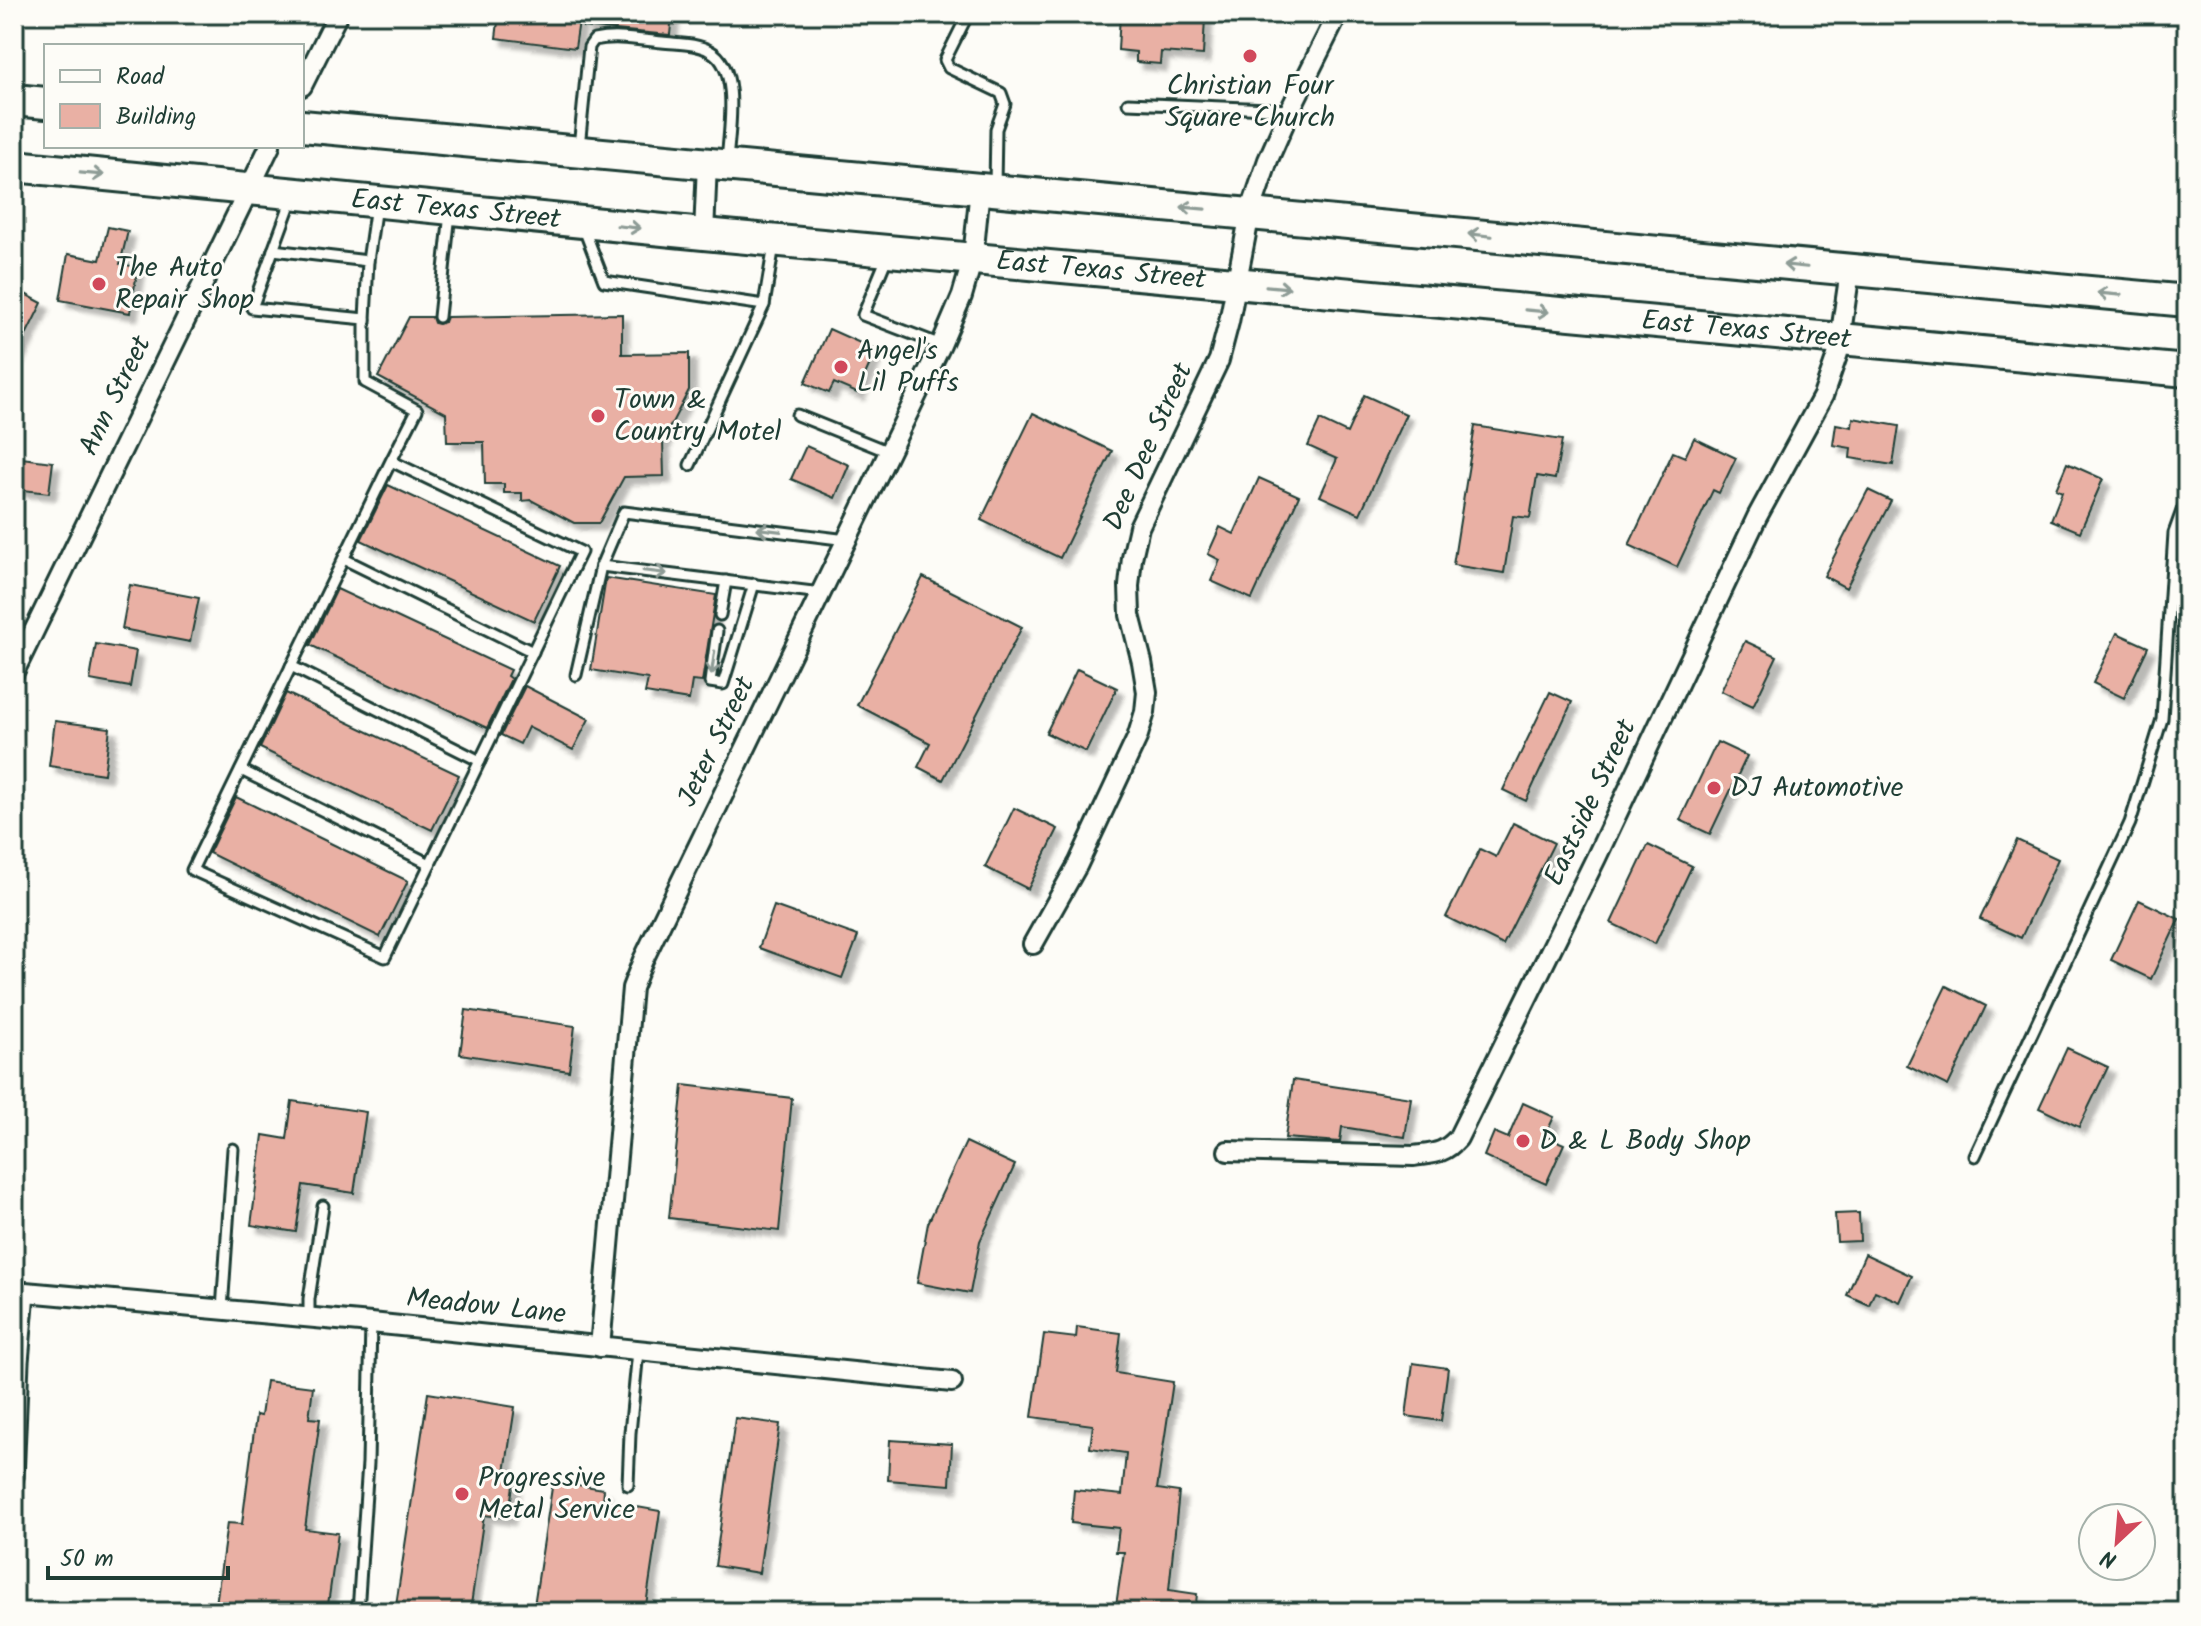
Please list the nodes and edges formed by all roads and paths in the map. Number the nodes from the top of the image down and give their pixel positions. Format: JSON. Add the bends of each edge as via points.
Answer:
{"nodes":[{"id":1,"x":338,"y":14,"type":"edge"},
{"id":2,"x":968,"y":14,"type":"edge"},
{"id":3,"x":1338,"y":14,"type":"edge"},
{"id":4,"x":304,"y":82,"type":"edge"},
{"id":5,"x":14,"y":100,"type":"edge"},
{"id":6,"x":44,"y":103,"type":"edge"},
{"id":7,"x":1128,"y":103,"type":"dead end"},
{"id":8,"x":1290,"y":110,"type":"junction"},
{"id":9,"x":304,"y":126,"type":"edge"},
{"id":10,"x":269,"y":148,"type":"edge"},
{"id":11,"x":578,"y":151,"type":"junction"},
{"id":12,"x":717,"y":164,"type":"junction"},
{"id":13,"x":14,"y":166,"type":"edge"},
{"id":14,"x":248,"y":189,"type":"junction"},
{"id":15,"x":987,"y":189,"type":"junction"},
{"id":16,"x":294,"y":193,"type":"junction"},
{"id":17,"x":376,"y":201,"type":"junction"},
{"id":18,"x":450,"y":209,"type":"junction"},
{"id":19,"x":1250,"y":213,"type":"junction"},
{"id":20,"x":581,"y":222,"type":"junction"},
{"id":21,"x":704,"y":234,"type":"junction"},
{"id":22,"x":775,"y":240,"type":"junction"},
{"id":23,"x":273,"y":250,"type":"junction"},
{"id":24,"x":889,"y":251,"type":"junction"},
{"id":25,"x":973,"y":258,"type":"junction"},
{"id":26,"x":368,"y":261,"type":"junction"},
{"id":27,"x":1850,"y":271,"type":"junction"},
{"id":28,"x":1236,"y":283,"type":"junction"},
{"id":29,"x":2187,"y":301,"type":"edge"},
{"id":30,"x":764,"y":305,"type":"junction"},
{"id":31,"x":439,"y":317,"type":"dead end"},
{"id":32,"x":365,"y":319,"type":"junction"},
{"id":33,"x":1840,"y":339,"type":"junction"},
{"id":34,"x":941,"y":345,"type":"junction"},
{"id":35,"x":2187,"y":371,"type":"edge"},
{"id":36,"x":423,"y":401,"type":"dead end"},
{"id":37,"x":417,"y":410,"type":"junction"},
{"id":38,"x":797,"y":415,"type":"dead end"},
{"id":39,"x":889,"y":452,"type":"junction"},
{"id":40,"x":391,"y":461,"type":"junction"},
{"id":41,"x":690,"y":465,"type":"dead end"},
{"id":42,"x":2187,"y":497,"type":"edge"},
{"id":43,"x":847,"y":540,"type":"junction"},
{"id":44,"x":344,"y":559,"type":"junction"},
{"id":45,"x":601,"y":566,"type":"junction"},
{"id":46,"x":726,"y":581,"type":"junction"},
{"id":47,"x":754,"y":584,"type":"junction"},
{"id":48,"x":821,"y":593,"type":"junction"},
{"id":49,"x":720,"y":615,"type":"dead end"},
{"id":50,"x":717,"y":631,"type":"dead end"},
{"id":51,"x":533,"y":652,"type":"junction"},
{"id":52,"x":291,"y":666,"type":"junction"},
{"id":53,"x":14,"y":672,"type":"edge"},
{"id":54,"x":576,"y":675,"type":"dead end"},
{"id":55,"x":480,"y":761,"type":"junction"},
{"id":56,"x":241,"y":770,"type":"junction"},
{"id":57,"x":430,"y":864,"type":"junction"},
{"id":58,"x":1033,"y":944,"type":"dead end"},
{"id":59,"x":233,"y":1149,"type":"dead end"},
{"id":60,"x":1228,"y":1151,"type":"dead end"},
{"id":61,"x":1975,"y":1156,"type":"dead end"},
{"id":62,"x":323,"y":1206,"type":"dead end"},
{"id":63,"x":21,"y":1291,"type":"edge"},
{"id":64,"x":222,"y":1310,"type":"junction"},
{"id":65,"x":309,"y":1317,"type":"junction"},
{"id":66,"x":371,"y":1323,"type":"junction"},
{"id":67,"x":600,"y":1347,"type":"junction"},
{"id":68,"x":638,"y":1351,"type":"junction"},
{"id":69,"x":952,"y":1382,"type":"dead end"},
{"id":70,"x":628,"y":1485,"type":"dead end"},
{"id":71,"x":14,"y":1491,"type":"edge"},
{"id":72,"x":358,"y":1612,"type":"edge"}],
"edges":[{"from":1,"to":4,"type":"street"},
{"from":2,"to":15,"type":"lane","via":[[945,60],[949,68],[1001,93],[1005,104]]},
{"from":3,"to":8,"type":"street","name":"Dee Dee Street"},
{"from":5,"to":6,"type":"main road"},
{"from":7,"to":8,"type":"lane"},
{"from":8,"to":19,"type":"street","name":"Dee Dee Street"},
{"from":9,"to":11,"type":"main road"},
{"from":10,"to":14,"type":"street","name":"Ann Street"},
{"from":11,"to":12,"type":"main road"},
{"from":11,"to":12,"type":"lane","via":[[589,47],[594,40],[609,37],[697,46],[723,63],[731,101]]},
{"from":12,"to":15,"type":"main road"},
{"from":12,"to":21,"type":"street"},
{"from":13,"to":14,"type":"main road","name":"East Texas Street","one_way":true},
{"from":14,"to":16,"type":"main road","name":"East Texas Street"},
{"from":14,"to":53,"type":"street","name":"Ann Street"},
{"from":19,"to":15,"type":"main road","one_way":true},
{"from":15,"to":25,"type":"street","name":"Jeter Street"},
{"from":16,"to":17,"type":"main road","name":"East Texas Street"},
{"from":16,"to":23,"type":"lane"},
{"from":17,"to":18,"type":"main road","name":"East Texas Street"},
{"from":17,"to":26,"type":"lane"},
{"from":18,"to":20,"type":"main road","name":"East Texas Street"},
{"from":18,"to":31,"type":"lane"},
{"from":27,"to":19,"type":"main road","one_way":true},
{"from":19,"to":28,"type":"street","name":"Dee Dee Street"},
{"from":20,"to":21,"type":"main road","name":"East Texas Street","one_way":true},
{"from":20,"to":30,"type":"lane","via":[[604,281]]},
{"from":21,"to":22,"type":"main road","name":"East Texas Street"},
{"from":22,"to":24,"type":"main road","name":"East Texas Street"},
{"from":22,"to":30,"type":"lane"},
{"from":23,"to":26,"type":"lane"},
{"from":23,"to":32,"type":"lane","via":[[252,308]]},
{"from":24,"to":25,"type":"main road","name":"East Texas Street"},
{"from":24,"to":34,"type":"lane","via":[[863,315]]},
{"from":25,"to":28,"type":"main road","name":"East Texas Street"},
{"from":25,"to":34,"type":"street","name":"Jeter Street"},
{"from":26,"to":32,"type":"lane"},
{"from":29,"to":27,"type":"main road","one_way":true},
{"from":27,"to":33,"type":"street","name":"Eastside Street"},
{"from":28,"to":33,"type":"main road","name":"East Texas Street","one_way":true},
{"from":28,"to":58,"type":"street","name":"Dee Dee Street","via":[[1219,360],[1139,527],[1132,558],[1130,615],[1147,692],[1145,712],[1078,864]]},
{"from":30,"to":41,"type":"lane"},
{"from":32,"to":37,"type":"lane","via":[[365,382]]},
{"from":33,"to":35,"type":"main road","name":"East Texas Street"},
{"from":33,"to":60,"type":"street","name":"Eastside Street","via":[[1823,396],[1757,517],[1458,1138],[1438,1153],[1414,1156]]},
{"from":34,"to":39,"type":"street","name":"Jeter Street"},
{"from":36,"to":37,"type":"lane"},
{"from":37,"to":40,"type":"lane"},
{"from":38,"to":39,"type":"lane"},
{"from":39,"to":43,"type":"street","name":"Jeter Street"},
{"from":40,"to":44,"type":"lane"},
{"from":40,"to":51,"type":"lane","via":[[581,552]]},
{"from":42,"to":61,"type":"lane","via":[[2174,533],[2162,719],[2130,823]]},
{"from":43,"to":45,"type":"lane","one_way":true,"via":[[624,512]]},
{"from":43,"to":48,"type":"street","name":"Jeter Street"},
{"from":44,"to":51,"type":"lane"},
{"from":44,"to":52,"type":"lane"},
{"from":45,"to":46,"type":"lane","one_way":true},
{"from":45,"to":54,"type":"lane"},
{"from":46,"to":47,"type":"lane"},
{"from":46,"to":49,"type":"lane"},
{"from":47,"to":48,"type":"lane"},
{"from":50,"to":47,"type":"lane","one_way":true,"via":[[710,682],[723,684]]},
{"from":48,"to":67,"type":"street","name":"Jeter Street","via":[[632,988]]},
{"from":51,"to":55,"type":"lane"},
{"from":52,"to":55,"type":"lane"},
{"from":52,"to":56,"type":"lane"},
{"from":55,"to":57,"type":"lane"},
{"from":56,"to":57,"type":"lane"},
{"from":56,"to":57,"type":"lane","via":[[192,870],[385,957]]},
{"from":59,"to":64,"type":"lane"},
{"from":62,"to":65,"type":"lane"},
{"from":63,"to":64,"type":"street","name":"Meadow Lane"},
{"from":63,"to":71,"type":"lane","via":[[23,1362]]},
{"from":64,"to":65,"type":"street","name":"Meadow Lane"},
{"from":65,"to":66,"type":"street","name":"Meadow Lane"},
{"from":66,"to":67,"type":"street","name":"Meadow Lane"},
{"from":66,"to":72,"type":"lane"},
{"from":67,"to":68,"type":"street","name":"Meadow Lane"},
{"from":68,"to":69,"type":"street","name":"Meadow Lane"},
{"from":68,"to":70,"type":"lane"}]}
